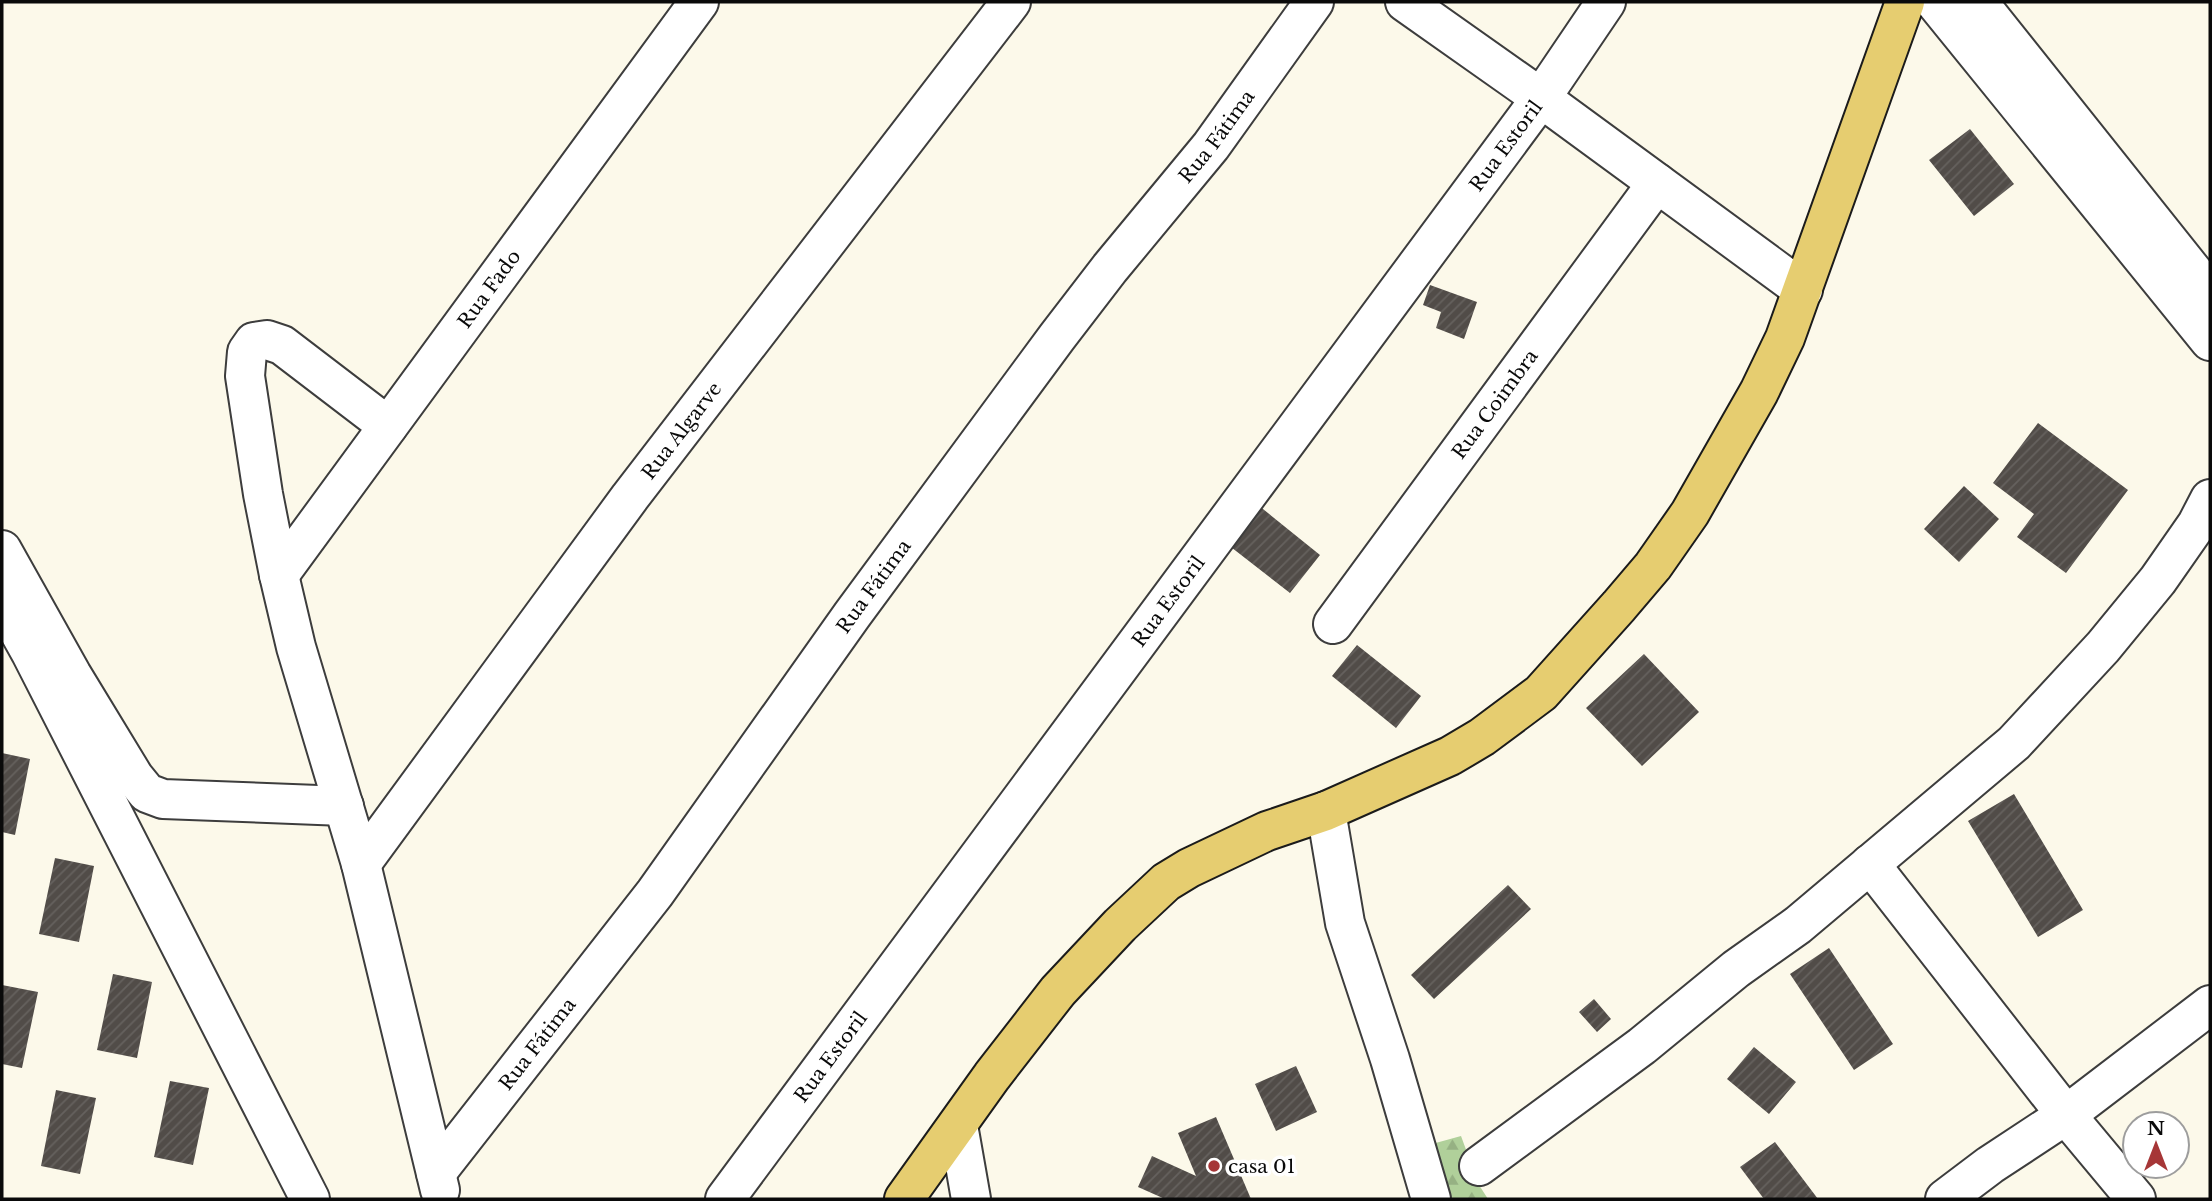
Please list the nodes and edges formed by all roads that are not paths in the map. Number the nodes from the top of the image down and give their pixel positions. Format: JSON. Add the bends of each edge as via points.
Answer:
{"nodes":[{"id":1,"x":699,"y":2,"type":"edge"},
{"id":2,"x":1011,"y":2,"type":"edge"},
{"id":3,"x":1314,"y":2,"type":"edge"},
{"id":4,"x":1405,"y":2,"type":"edge"},
{"id":5,"x":1606,"y":2,"type":"edge"},
{"id":6,"x":1905,"y":2,"type":"edge"},
{"id":7,"x":1935,"y":2,"type":"edge"},
{"id":8,"x":1978,"y":2,"type":"edge"},
{"id":9,"x":1541,"y":98,"type":"junction"},
{"id":10,"x":1657,"y":183,"type":"junction"},
{"id":11,"x":1803,"y":290,"type":"junction"},
{"id":12,"x":2210,"y":293,"type":"edge"},
{"id":13,"x":2210,"y":341,"type":"edge"},
{"id":14,"x":388,"y":426,"type":"junction"},
{"id":15,"x":2210,"y":499,"type":"edge"},
{"id":16,"x":2,"y":550,"type":"edge"},
{"id":17,"x":279,"y":575,"type":"junction"},
{"id":18,"x":2,"y":601,"type":"edge"},
{"id":19,"x":1333,"y":624,"type":"dead end"},
{"id":20,"x":344,"y":806,"type":"junction"},
{"id":21,"x":1326,"y":811,"type":"junction"},
{"id":22,"x":361,"y":864,"type":"junction"},
{"id":23,"x":1870,"y":864,"type":"junction"},
{"id":24,"x":2210,"y":1005,"type":"edge"},
{"id":25,"x":2066,"y":1115,"type":"junction"},
{"id":26,"x":958,"y":1125,"type":"junction"},
{"id":27,"x":1479,"y":1166,"type":"dead end"},
{"id":28,"x":439,"y":1186,"type":"edge"},
{"id":29,"x":310,"y":1199,"type":"edge"},
{"id":30,"x":724,"y":1199,"type":"edge"},
{"id":31,"x":904,"y":1199,"type":"edge"},
{"id":32,"x":971,"y":1199,"type":"edge"},
{"id":33,"x":1431,"y":1199,"type":"edge"},
{"id":34,"x":1945,"y":1199,"type":"edge"},
{"id":35,"x":2136,"y":1199,"type":"edge"}],
"edges":[{"from":1,"to":14,"type":"street","name":"Rua Fado"},
{"from":2,"to":22,"type":"street","name":"Rua Algarve","via":[[638,486]]},
{"from":3,"to":28,"type":"street","name":"Rua Fátima","via":[[1211,146],[1057,337]]},
{"from":4,"to":9,"type":"street"},
{"from":5,"to":9,"type":"street","name":"Rua Estoril"},
{"from":6,"to":11,"type":"main road"},
{"from":7,"to":13,"type":"street"},
{"from":8,"to":12,"type":"street"},
{"from":9,"to":10,"type":"street"},
{"from":9,"to":30,"type":"street","name":"Rua Estoril"},
{"from":10,"to":11,"type":"street"},
{"from":10,"to":19,"type":"street","name":"Rua Coimbra"},
{"from":11,"to":21,"type":"main road","via":[[1759,392],[1690,513],[1653,566],[1577,655],[1541,693],[1482,737],[1451,756]]},
{"from":14,"to":17,"type":"street","name":"Rua Fado"},
{"from":14,"to":17,"type":"street","via":[[282,345],[254,342],[247,352],[245,376]]},
{"from":15,"to":23,"type":"street","via":[[2158,580],[2014,743]]},
{"from":16,"to":20,"type":"street","via":[[72,675],[147,793],[163,799]]},
{"from":17,"to":20,"type":"street"},
{"from":18,"to":29,"type":"street"},
{"from":20,"to":22,"type":"street"},
{"from":21,"to":26,"type":"main road","via":[[1267,831],[1166,882],[1058,991]]},
{"from":21,"to":33,"type":"street","via":[[1345,923]]},
{"from":22,"to":28,"type":"street"},
{"from":23,"to":25,"type":"street"},
{"from":23,"to":27,"type":"street","via":[[1642,1046]]},
{"from":24,"to":25,"type":"street"},
{"from":25,"to":34,"type":"street"},
{"from":25,"to":35,"type":"street"},
{"from":26,"to":31,"type":"main road"},
{"from":26,"to":32,"type":"street"}]}
